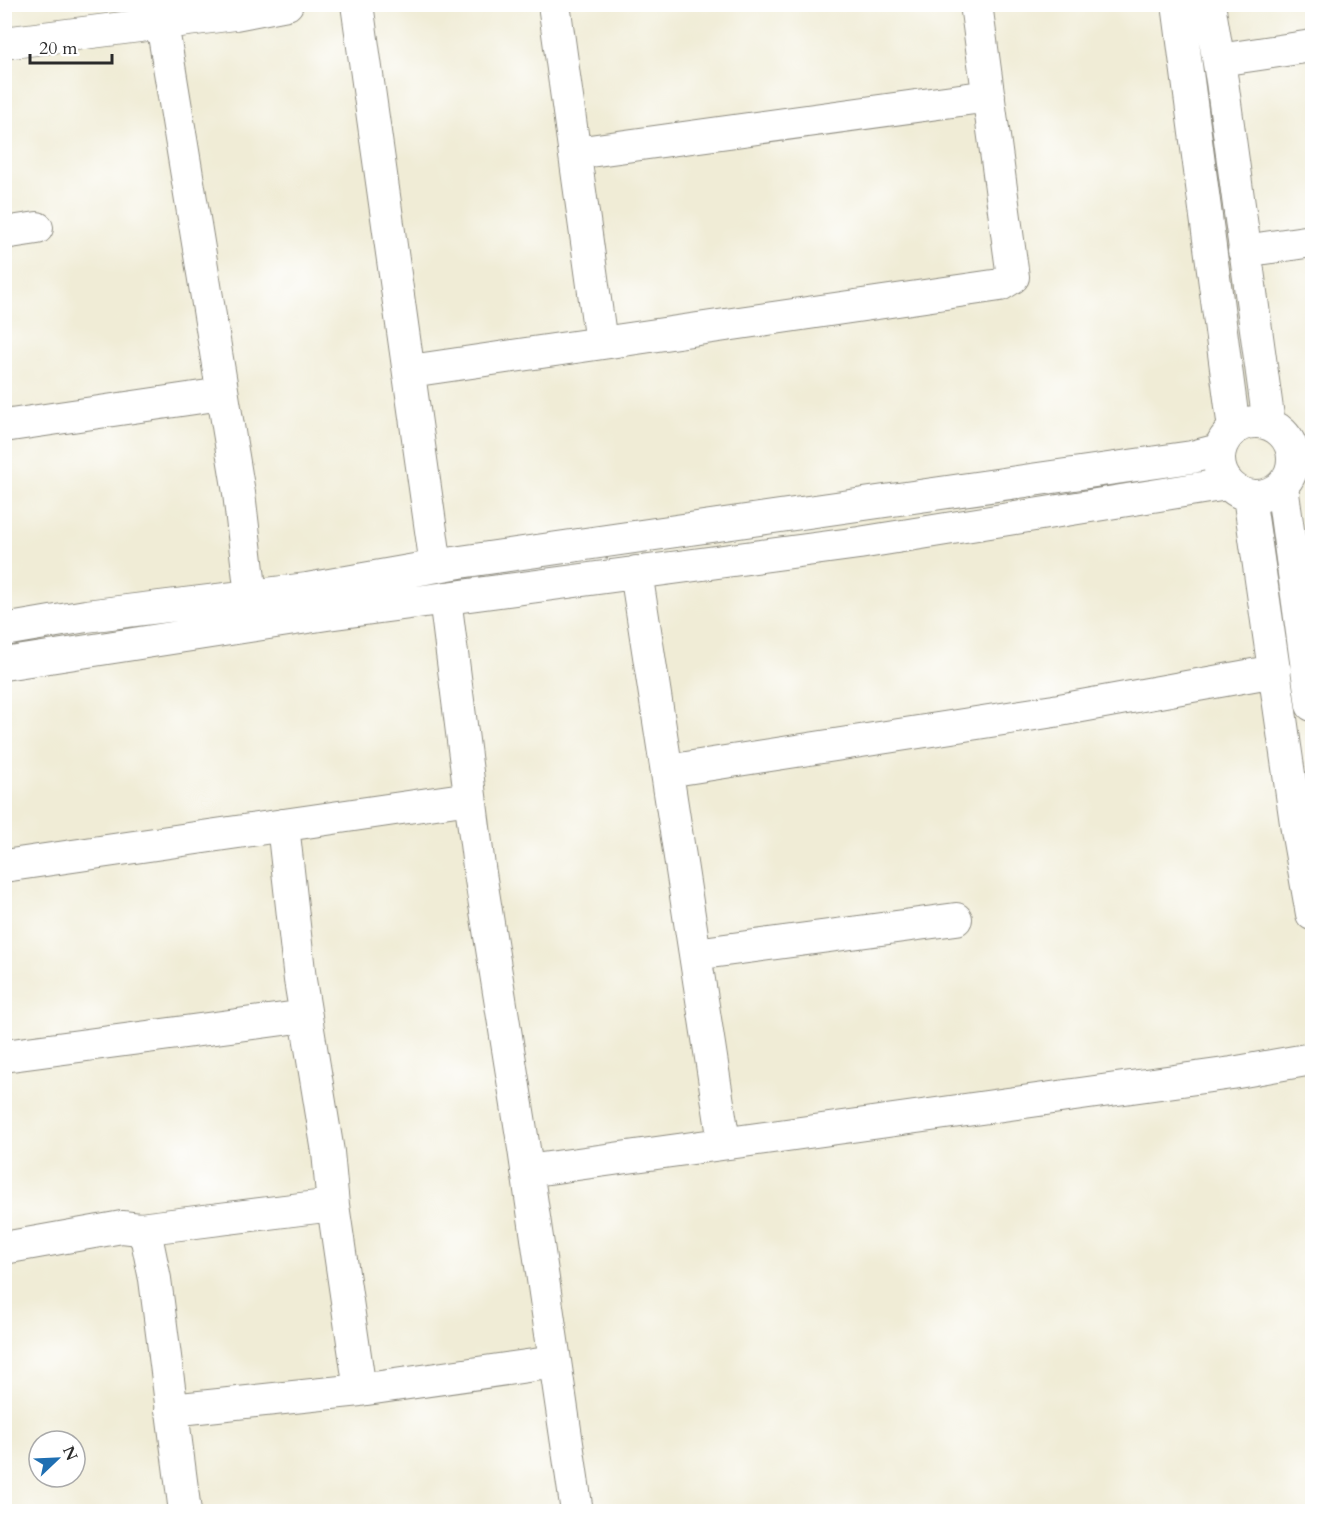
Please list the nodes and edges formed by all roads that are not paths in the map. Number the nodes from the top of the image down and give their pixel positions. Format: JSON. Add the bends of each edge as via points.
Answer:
{"nodes":[{"id":1,"x":287,"y":4,"type":"edge"},
{"id":2,"x":357,"y":4,"type":"edge"},
{"id":3,"x":554,"y":4,"type":"edge"},
{"id":4,"x":976,"y":4,"type":"edge"},
{"id":5,"x":1178,"y":4,"type":"edge"},
{"id":6,"x":1209,"y":4,"type":"edge"},
{"id":7,"x":162,"y":23,"type":"junction"},
{"id":8,"x":4,"y":43,"type":"edge"},
{"id":9,"x":1312,"y":46,"type":"edge"},
{"id":10,"x":1219,"y":60,"type":"junction"},
{"id":11,"x":989,"y":96,"type":"junction"},
{"id":12,"x":575,"y":153,"type":"junction"},
{"id":13,"x":37,"y":228,"type":"dead end"},
{"id":14,"x":4,"y":233,"type":"edge"},
{"id":15,"x":1312,"y":241,"type":"edge"},
{"id":16,"x":1244,"y":251,"type":"junction"},
{"id":17,"x":601,"y":343,"type":"junction"},
{"id":18,"x":410,"y":371,"type":"junction"},
{"id":19,"x":222,"y":394,"type":"junction"},
{"id":20,"x":4,"y":426,"type":"edge"},
{"id":21,"x":1290,"y":434,"type":"edge"},
{"id":22,"x":1226,"y":440,"type":"junction"},
{"id":23,"x":1296,"y":478,"type":"edge"},
{"id":24,"x":1238,"y":490,"type":"junction"},
{"id":25,"x":436,"y":566,"type":"junction"},
{"id":26,"x":636,"y":572,"type":"junction"},
{"id":27,"x":251,"y":596,"type":"junction"},
{"id":28,"x":445,"y":598,"type":"junction"},
{"id":29,"x":4,"y":630,"type":"edge"},
{"id":30,"x":4,"y":664,"type":"edge"},
{"id":31,"x":1275,"y":671,"type":"junction"},
{"id":32,"x":1312,"y":705,"type":"edge"},
{"id":33,"x":667,"y":771,"type":"junction"},
{"id":34,"x":470,"y":798,"type":"junction"},
{"id":35,"x":283,"y":825,"type":"junction"},
{"id":36,"x":4,"y":866,"type":"edge"},
{"id":37,"x":1312,"y":914,"type":"edge"},
{"id":38,"x":956,"y":919,"type":"dead end"},
{"id":39,"x":695,"y":954,"type":"junction"},
{"id":40,"x":306,"y":1016,"type":"junction"},
{"id":41,"x":4,"y":1056,"type":"edge"},
{"id":42,"x":1312,"y":1059,"type":"edge"},
{"id":43,"x":724,"y":1142,"type":"junction"},
{"id":44,"x":527,"y":1171,"type":"junction"},
{"id":45,"x":333,"y":1204,"type":"junction"},
{"id":46,"x":140,"y":1229,"type":"junction"},
{"id":47,"x":4,"y":1248,"type":"edge"},
{"id":48,"x":555,"y":1362,"type":"junction"},
{"id":49,"x":360,"y":1390,"type":"junction"},
{"id":50,"x":171,"y":1410,"type":"junction"},
{"id":51,"x":185,"y":1512,"type":"edge"},
{"id":52,"x":577,"y":1512,"type":"edge"}],
"edges":[{"from":1,"to":7,"type":"street"},
{"from":2,"to":18,"type":"street"},
{"from":3,"to":12,"type":"street"},
{"from":4,"to":11,"type":"street"},
{"from":5,"to":22,"type":"street"},
{"from":6,"to":10,"type":"street"},
{"from":7,"to":8,"type":"street"},
{"from":7,"to":19,"type":"street"},
{"from":9,"to":10,"type":"street"},
{"from":10,"to":16,"type":"street"},
{"from":11,"to":12,"type":"street"},
{"from":11,"to":17,"type":"street","via":[[1013,277],[1000,285]]},
{"from":12,"to":17,"type":"street"},
{"from":13,"to":14,"type":"street"},
{"from":15,"to":16,"type":"street"},
{"from":16,"to":21,"type":"street"},
{"from":17,"to":18,"type":"street"},
{"from":18,"to":25,"type":"street"},
{"from":19,"to":20,"type":"street"},
{"from":19,"to":27,"type":"street"},
{"from":21,"to":22,"type":"street","via":[[1245,423]]},
{"from":21,"to":23,"type":"street"},
{"from":22,"to":24,"type":"street","via":[[1219,462]]},
{"from":22,"to":25,"type":"street","via":[[1192,457]]},
{"from":23,"to":24,"type":"street","via":[[1261,497]]},
{"from":23,"to":32,"type":"street"},
{"from":24,"to":26,"type":"street"},
{"from":24,"to":31,"type":"street"},
{"from":25,"to":27,"type":"street"},
{"from":26,"to":28,"type":"street"},
{"from":26,"to":33,"type":"street"},
{"from":27,"to":29,"type":"street"},
{"from":28,"to":30,"type":"street"},
{"from":28,"to":34,"type":"street"},
{"from":31,"to":33,"type":"street","via":[[1054,711]]},
{"from":31,"to":37,"type":"street"},
{"from":33,"to":39,"type":"street"},
{"from":34,"to":35,"type":"street"},
{"from":34,"to":44,"type":"street"},
{"from":35,"to":36,"type":"street"},
{"from":35,"to":40,"type":"street"},
{"from":38,"to":39,"type":"street"},
{"from":39,"to":43,"type":"street"},
{"from":40,"to":41,"type":"street"},
{"from":40,"to":45,"type":"street"},
{"from":42,"to":43,"type":"street"},
{"from":43,"to":44,"type":"street"},
{"from":44,"to":48,"type":"street"},
{"from":45,"to":46,"type":"street"},
{"from":45,"to":49,"type":"street"},
{"from":46,"to":47,"type":"street","via":[[122,1227]]},
{"from":46,"to":50,"type":"street","via":[[147,1240],[155,1279]]},
{"from":48,"to":49,"type":"street"},
{"from":48,"to":52,"type":"street"},
{"from":49,"to":50,"type":"street"},
{"from":50,"to":51,"type":"street"}]}
